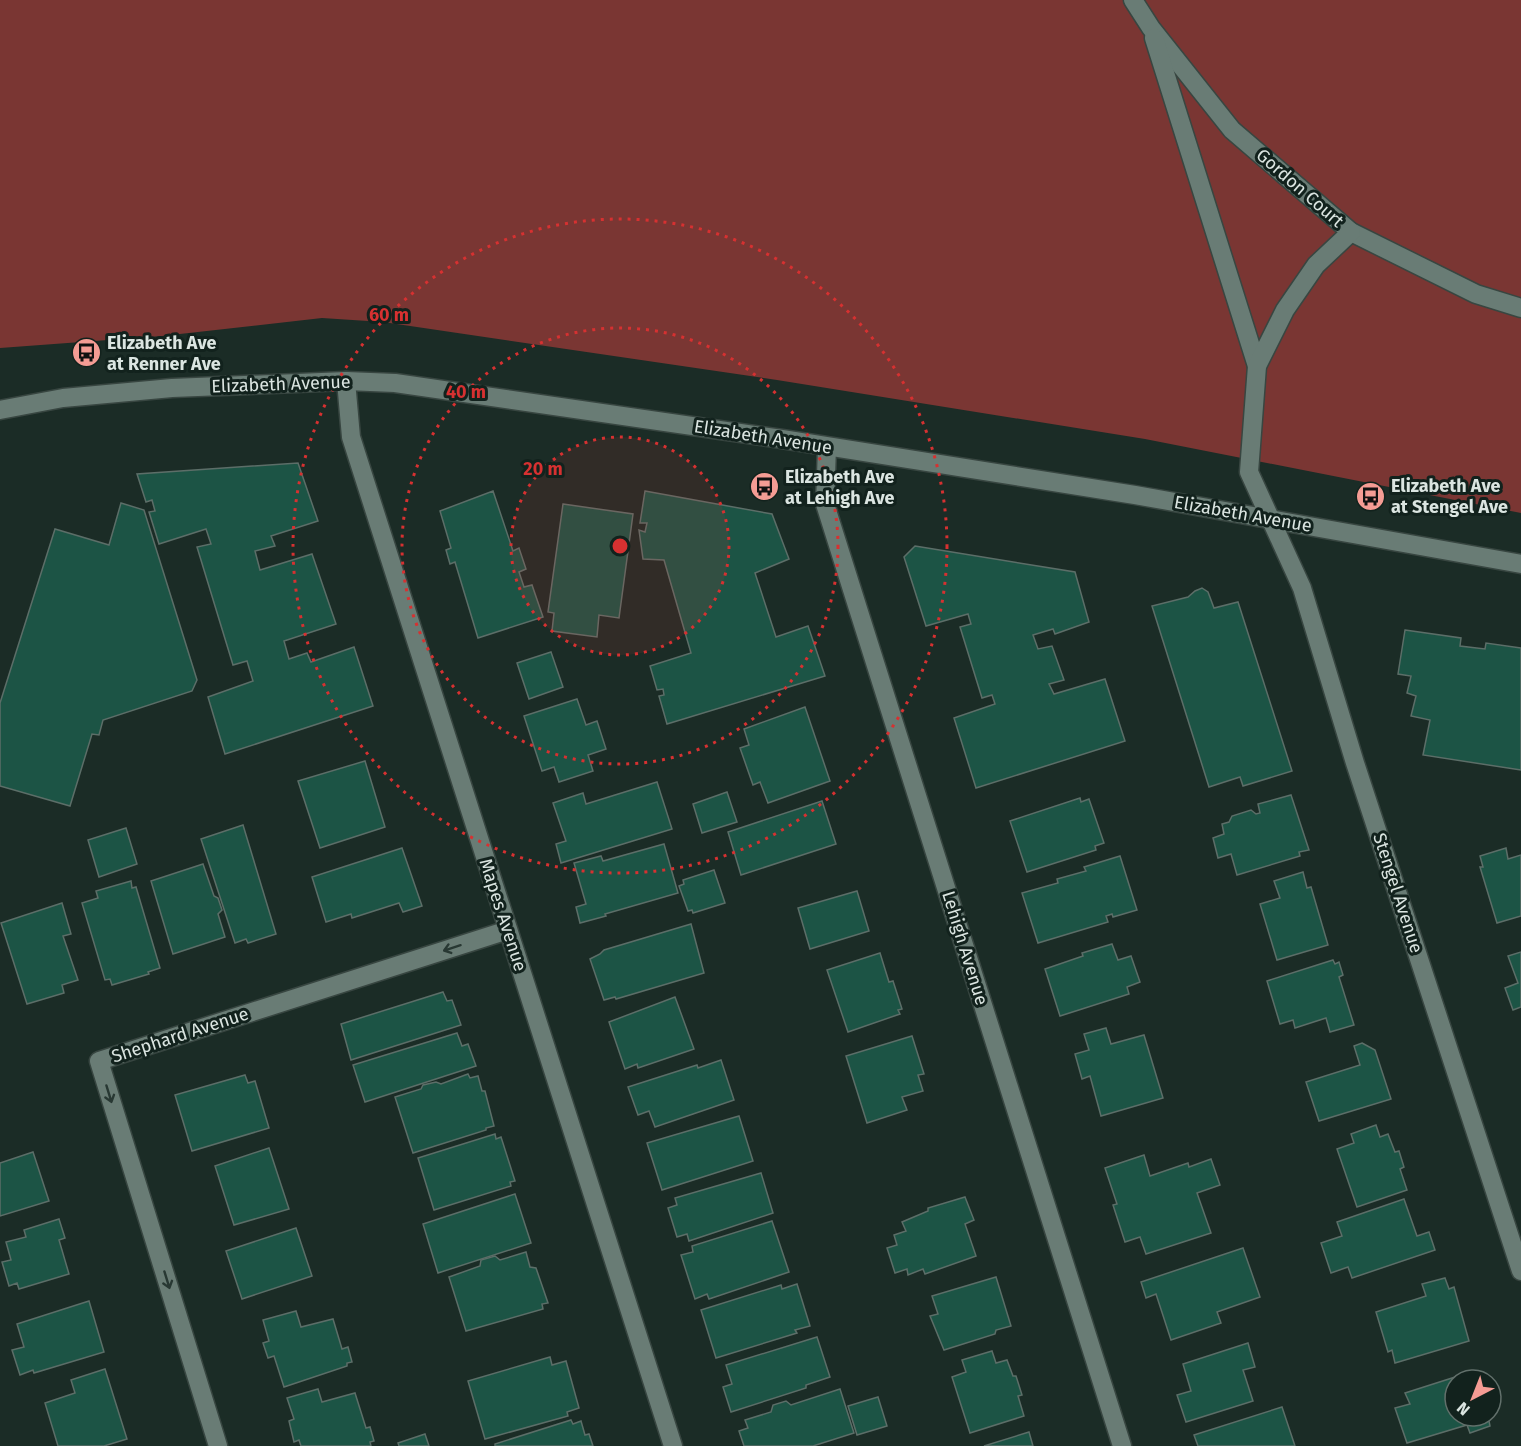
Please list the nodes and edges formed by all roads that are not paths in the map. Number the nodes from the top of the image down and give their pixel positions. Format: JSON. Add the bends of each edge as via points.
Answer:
{"nodes":[{"id":1,"x":1132,"y":0,"type":"edge"},
{"id":2,"x":1150,"y":28,"type":"junction"},
{"id":3,"x":1351,"y":232,"type":"junction"},
{"id":4,"x":1521,"y":308,"type":"edge"},
{"id":5,"x":1257,"y":366,"type":"junction"},
{"id":6,"x":346,"y":381,"type":"junction"},
{"id":7,"x":0,"y":410,"type":"edge"},
{"id":8,"x":827,"y":447,"type":"junction"},
{"id":9,"x":1270,"y":518,"type":"junction"},
{"id":10,"x":1521,"y":564,"type":"edge"},
{"id":11,"x":508,"y":930,"type":"junction"},
{"id":12,"x":1521,"y":1271,"type":"edge"},
{"id":13,"x":218,"y":1446,"type":"edge"},
{"id":14,"x":673,"y":1446,"type":"edge"},
{"id":15,"x":1122,"y":1446,"type":"edge"}],
"edges":[{"from":1,"to":2,"type":"street","name":"Gordon Court"},
{"from":2,"to":3,"type":"street","name":"Gordon Court","via":[[1232,130]]},
{"from":2,"to":5,"type":"street"},
{"from":3,"to":4,"type":"street","name":"Gordon Court","via":[[1476,294]]},
{"from":3,"to":5,"type":"street","via":[[1316,265],[1285,310]]},
{"from":5,"to":9,"type":"street","name":"Stengel Avenue","via":[[1249,472]]},
{"from":6,"to":7,"type":"street","name":"Elizabeth Avenue","via":[[172,388],[63,398]]},
{"from":6,"to":8,"type":"street","name":"Elizabeth Avenue","via":[[395,383]]},
{"from":6,"to":11,"type":"street","name":"Mapes Avenue","via":[[351,436]]},
{"from":8,"to":9,"type":"street","name":"Elizabeth Avenue"},
{"from":8,"to":15,"type":"street","name":"Lehigh Avenue","via":[[825,504]]},
{"from":9,"to":10,"type":"street","name":"Elizabeth Avenue"},
{"from":9,"to":12,"type":"street","name":"Stengel Avenue","via":[[1302,588]]},
{"from":11,"to":13,"type":"street","name":"Shephard Avenue","one_way":true,"via":[[99,1060]]},
{"from":11,"to":14,"type":"street","name":"Mapes Avenue"}]}
